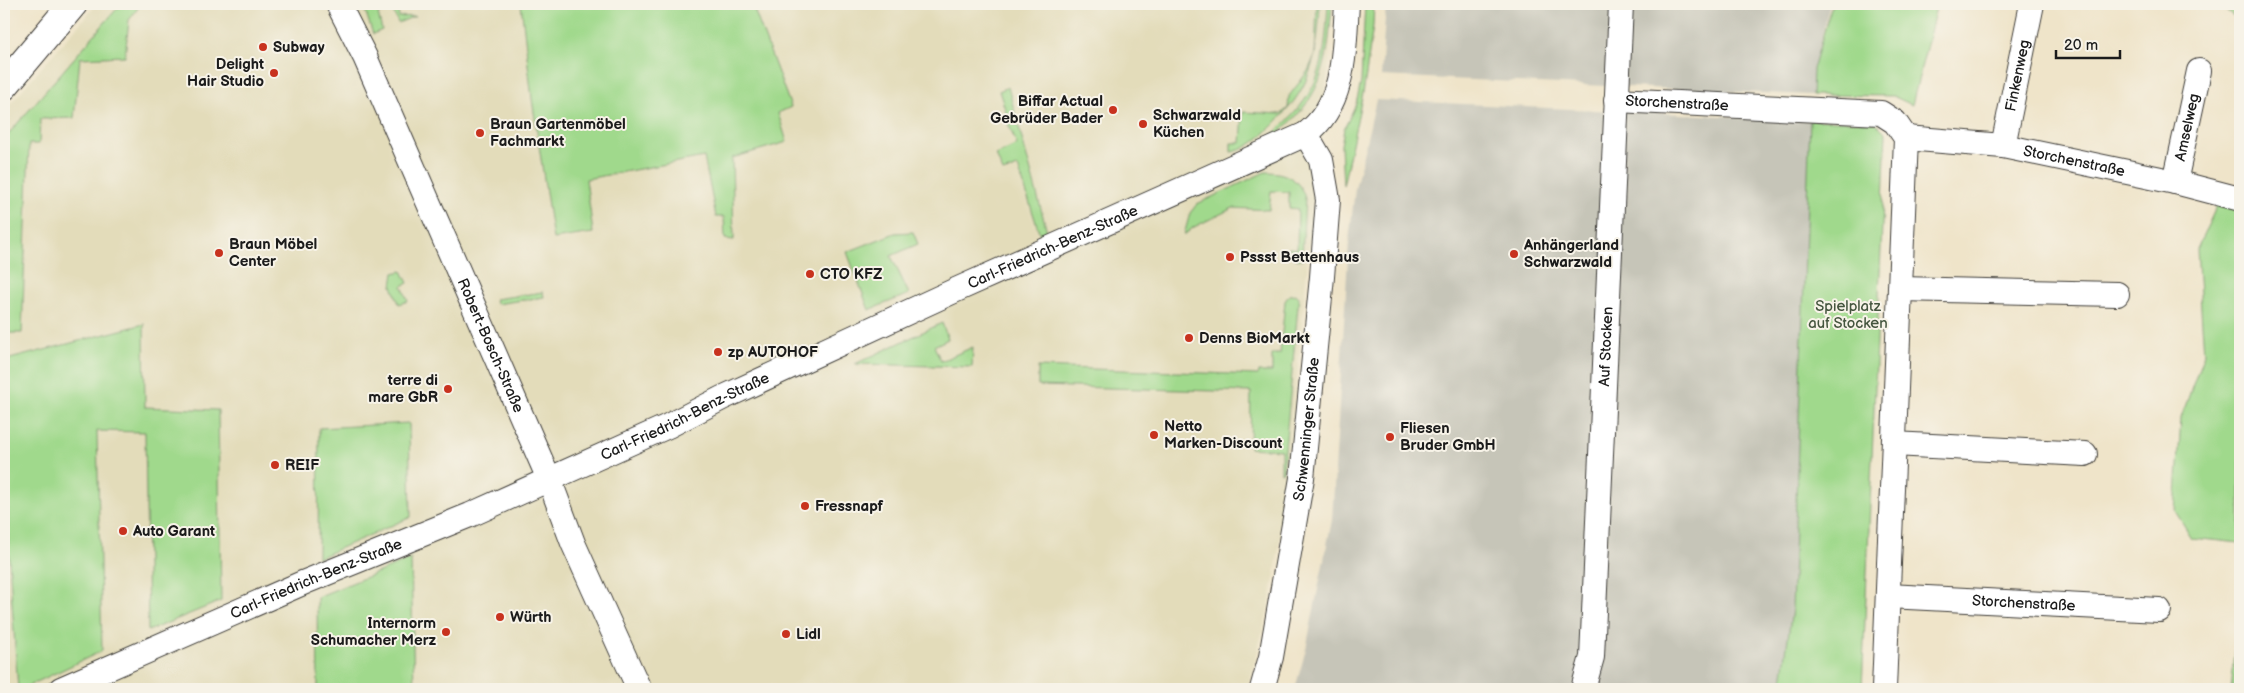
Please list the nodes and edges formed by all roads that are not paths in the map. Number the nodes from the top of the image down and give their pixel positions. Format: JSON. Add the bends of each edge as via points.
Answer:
{"nodes":[{"id":1,"x":73,"y":4,"type":"edge"},
{"id":2,"x":338,"y":4,"type":"edge"},
{"id":3,"x":1347,"y":4,"type":"edge"},
{"id":4,"x":1621,"y":4,"type":"edge"},
{"id":5,"x":2032,"y":4,"type":"edge"},
{"id":6,"x":2199,"y":71,"type":"dead end"},
{"id":7,"x":4,"y":86,"type":"edge"},
{"id":8,"x":1616,"y":100,"type":"junction"},
{"id":9,"x":1306,"y":134,"type":"junction"},
{"id":10,"x":1906,"y":138,"type":"junction"},
{"id":11,"x":2003,"y":146,"type":"junction"},
{"id":12,"x":2175,"y":182,"type":"junction"},
{"id":13,"x":2240,"y":198,"type":"edge"},
{"id":14,"x":1900,"y":289,"type":"junction"},
{"id":15,"x":2117,"y":294,"type":"dead end"},
{"id":16,"x":1894,"y":444,"type":"junction"},
{"id":17,"x":2085,"y":454,"type":"dead end"},
{"id":18,"x":549,"y":478,"type":"junction"},
{"id":19,"x":1888,"y":596,"type":"junction"},
{"id":20,"x":2159,"y":610,"type":"dead end"},
{"id":21,"x":61,"y":689,"type":"edge"},
{"id":22,"x":639,"y":689,"type":"edge"},
{"id":23,"x":1262,"y":689,"type":"edge"},
{"id":24,"x":1583,"y":689,"type":"edge"},
{"id":25,"x":1884,"y":689,"type":"edge"}],
"edges":[{"from":1,"to":7,"type":"main road"},
{"from":2,"to":18,"type":"street","name":"Robert-Bosch-Straße","via":[[365,57]]},
{"from":3,"to":9,"type":"street","via":[[1342,69],[1334,97],[1318,125]]},
{"from":4,"to":8,"type":"street","name":"Auf Stocken"},
{"from":5,"to":11,"type":"street","name":"Finkenweg"},
{"from":6,"to":12,"type":"street","name":"Amselweg"},
{"from":8,"to":10,"type":"street","name":"Storchenstraße","via":[[1881,113],[1895,122]]},
{"from":8,"to":24,"type":"street","name":"Auf Stocken","via":[[1592,656]]},
{"from":9,"to":18,"type":"street","name":"Carl-Friedrich-Benz-Straße","via":[[956,290],[668,426]]},
{"from":9,"to":23,"type":"street","name":"Schwenninger Straße","via":[[1321,160],[1328,200],[1322,277],[1302,478],[1273,648]]},
{"from":10,"to":11,"type":"street","name":"Storchenstraße"},
{"from":10,"to":14,"type":"street"},
{"from":11,"to":12,"type":"street","name":"Storchenstraße"},
{"from":12,"to":13,"type":"street","name":"Storchenstraße"},
{"from":14,"to":15,"type":"street"},
{"from":14,"to":16,"type":"street"},
{"from":16,"to":17,"type":"street"},
{"from":16,"to":19,"type":"street"},
{"from":18,"to":21,"type":"street","name":"Carl-Friedrich-Benz-Straße","via":[[470,515],[286,590]]},
{"from":18,"to":22,"type":"street","name":"Robert-Bosch-Straße","via":[[577,551]]},
{"from":19,"to":20,"type":"street","name":"Storchenstraße"},
{"from":19,"to":25,"type":"street"}]}
